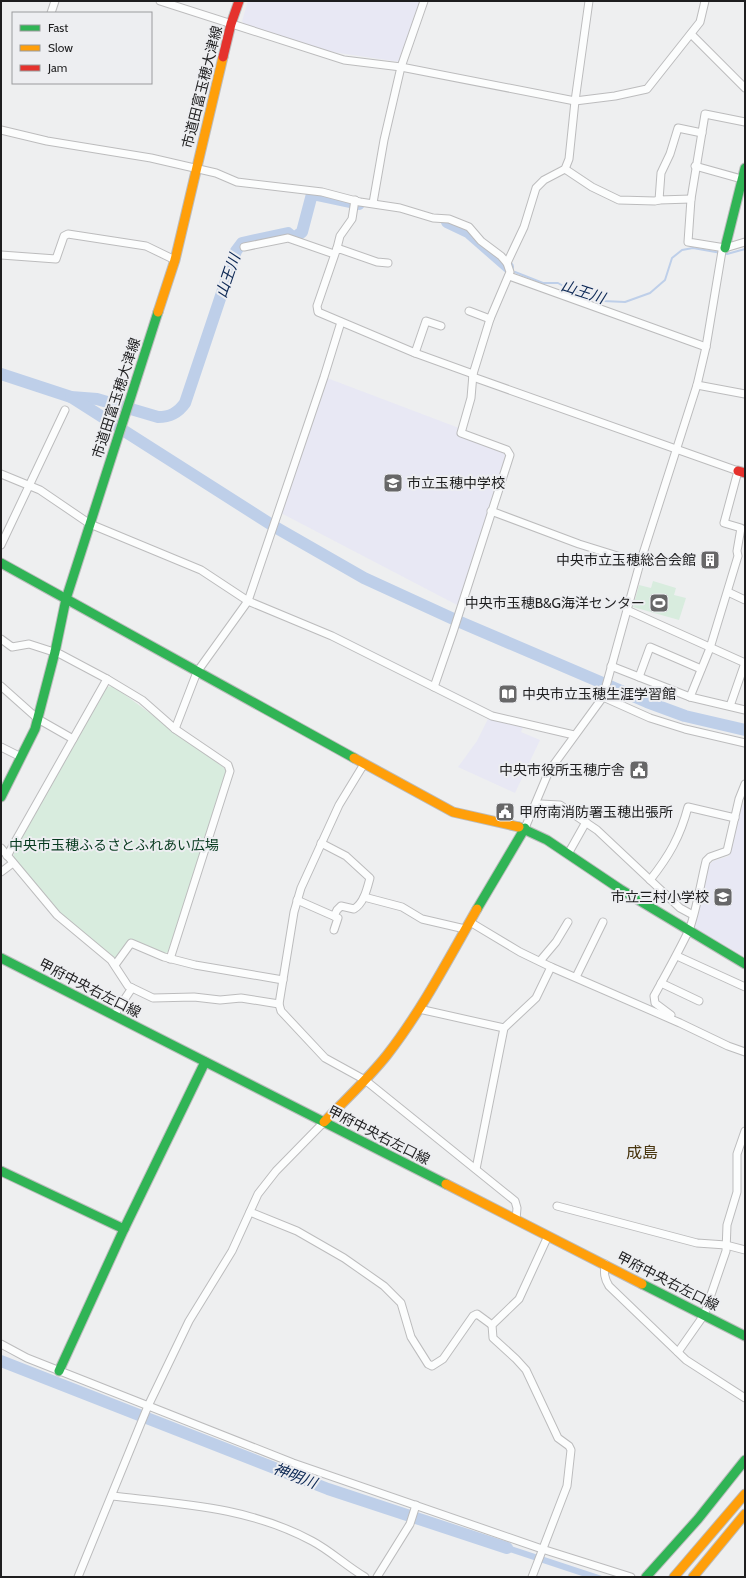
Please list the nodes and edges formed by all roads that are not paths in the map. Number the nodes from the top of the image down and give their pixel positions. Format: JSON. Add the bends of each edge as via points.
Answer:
{"nodes":[{"id":1,"x":55,"y":1,"type":"edge"},
{"id":2,"x":160,"y":1,"type":"edge"},
{"id":3,"x":239,"y":1,"type":"edge"},
{"id":4,"x":424,"y":1,"type":"edge"},
{"id":5,"x":590,"y":1,"type":"edge"},
{"id":6,"x":705,"y":1,"type":"edge"},
{"id":7,"x":51,"y":12,"type":"edge"},
{"id":8,"x":232,"y":24,"type":"junction"},
{"id":9,"x":691,"y":34,"type":"junction"},
{"id":10,"x":401,"y":67,"type":"junction"},
{"id":11,"x":745,"y":88,"type":"edge"},
{"id":12,"x":575,"y":101,"type":"junction"},
{"id":13,"x":745,"y":122,"type":"edge"},
{"id":14,"x":1,"y":130,"type":"edge"},
{"id":15,"x":702,"y":133,"type":"junction"},
{"id":16,"x":695,"y":166,"type":"junction"},
{"id":17,"x":197,"y":168,"type":"junction"},
{"id":18,"x":745,"y":168,"type":"edge"},
{"id":19,"x":565,"y":169,"type":"junction"},
{"id":20,"x":743,"y":179,"type":"edge"},
{"id":21,"x":690,"y":199,"type":"junction"},
{"id":22,"x":355,"y":200,"type":"junction"},
{"id":23,"x":659,"y":200,"type":"junction"},
{"id":24,"x":373,"y":203,"type":"junction"},
{"id":25,"x":745,"y":242,"type":"edge"},
{"id":26,"x":244,"y":247,"type":"dead end"},
{"id":27,"x":336,"y":251,"type":"junction"},
{"id":28,"x":722,"y":252,"type":"junction"},
{"id":29,"x":1,"y":256,"type":"edge"},
{"id":30,"x":175,"y":260,"type":"junction"},
{"id":31,"x":388,"y":263,"type":"dead end"},
{"id":32,"x":507,"y":263,"type":"junction"},
{"id":33,"x":509,"y":276,"type":"junction"},
{"id":34,"x":470,"y":311,"type":"dead end"},
{"id":35,"x":490,"y":319,"type":"junction"},
{"id":36,"x":341,"y":322,"type":"junction"},
{"id":37,"x":441,"y":326,"type":"dead end"},
{"id":38,"x":706,"y":347,"type":"junction"},
{"id":39,"x":415,"y":352,"type":"junction"},
{"id":40,"x":473,"y":376,"type":"junction"},
{"id":41,"x":697,"y":385,"type":"junction"},
{"id":42,"x":745,"y":394,"type":"edge"},
{"id":43,"x":65,"y":410,"type":"dead end"},
{"id":44,"x":678,"y":448,"type":"junction"},
{"id":45,"x":741,"y":472,"type":"edge"},
{"id":46,"x":1,"y":474,"type":"edge"},
{"id":47,"x":30,"y":486,"type":"junction"},
{"id":48,"x":491,"y":511,"type":"junction"},
{"id":49,"x":90,"y":524,"type":"junction"},
{"id":50,"x":1,"y":545,"type":"edge"},
{"id":51,"x":742,"y":556,"type":"edge"},
{"id":52,"x":1,"y":563,"type":"edge"},
{"id":53,"x":640,"y":563,"type":"junction"},
{"id":54,"x":728,"y":592,"type":"junction"},
{"id":55,"x":66,"y":599,"type":"junction"},
{"id":56,"x":745,"y":600,"type":"edge"},
{"id":57,"x":248,"y":601,"type":"junction"},
{"id":58,"x":626,"y":610,"type":"junction"},
{"id":59,"x":1,"y":639,"type":"edge"},
{"id":60,"x":710,"y":648,"type":"junction"},
{"id":61,"x":55,"y":652,"type":"junction"},
{"id":62,"x":745,"y":663,"type":"edge"},
{"id":63,"x":611,"y":666,"type":"junction"},
{"id":64,"x":701,"y":669,"type":"junction"},
{"id":65,"x":197,"y":672,"type":"junction"},
{"id":66,"x":639,"y":677,"type":"junction"},
{"id":67,"x":107,"y":679,"type":"junction"},
{"id":68,"x":1,"y":686,"type":"edge"},
{"id":69,"x":434,"y":687,"type":"junction"},
{"id":70,"x":602,"y":697,"type":"junction"},
{"id":71,"x":690,"y":697,"type":"junction"},
{"id":72,"x":730,"y":706,"type":"junction"},
{"id":73,"x":745,"y":710,"type":"edge"},
{"id":74,"x":38,"y":719,"type":"junction"},
{"id":75,"x":175,"y":729,"type":"junction"},
{"id":76,"x":574,"y":735,"type":"junction"},
{"id":77,"x":72,"y":739,"type":"junction"},
{"id":78,"x":745,"y":743,"type":"edge"},
{"id":79,"x":1,"y":747,"type":"edge"},
{"id":80,"x":21,"y":757,"type":"junction"},
{"id":81,"x":364,"y":764,"type":"junction"},
{"id":82,"x":745,"y":784,"type":"edge"},
{"id":83,"x":1,"y":797,"type":"edge"},
{"id":84,"x":534,"y":807,"type":"junction"},
{"id":85,"x":735,"y":818,"type":"junction"},
{"id":86,"x":586,"y":822,"type":"junction"},
{"id":87,"x":526,"y":828,"type":"junction"},
{"id":88,"x":321,"y":843,"type":"junction"},
{"id":89,"x":1,"y":848,"type":"edge"},
{"id":90,"x":568,"y":854,"type":"junction"},
{"id":91,"x":7,"y":856,"type":"junction"},
{"id":92,"x":13,"y":863,"type":"junction"},
{"id":93,"x":1,"y":872,"type":"edge"},
{"id":94,"x":650,"y":880,"type":"junction"},
{"id":95,"x":364,"y":897,"type":"junction"},
{"id":96,"x":297,"y":900,"type":"junction"},
{"id":97,"x":693,"y":915,"type":"junction"},
{"id":98,"x":334,"y":916,"type":"junction"},
{"id":99,"x":568,"y":922,"type":"dead end"},
{"id":100,"x":602,"y":922,"type":"dead end"},
{"id":101,"x":468,"y":926,"type":"junction"},
{"id":102,"x":334,"y":930,"type":"dead end"},
{"id":103,"x":689,"y":930,"type":"junction"},
{"id":104,"x":677,"y":956,"type":"junction"},
{"id":105,"x":1,"y":958,"type":"edge"},
{"id":106,"x":170,"y":959,"type":"junction"},
{"id":107,"x":540,"y":961,"type":"junction"},
{"id":108,"x":745,"y":964,"type":"edge"},
{"id":109,"x":115,"y":965,"type":"junction"},
{"id":110,"x":551,"y":967,"type":"junction"},
{"id":111,"x":576,"y":977,"type":"junction"},
{"id":112,"x":283,"y":980,"type":"junction"},
{"id":113,"x":661,"y":983,"type":"junction"},
{"id":114,"x":745,"y":987,"type":"edge"},
{"id":115,"x":132,"y":988,"type":"junction"},
{"id":116,"x":699,"y":1001,"type":"dead end"},
{"id":117,"x":279,"y":1004,"type":"junction"},
{"id":118,"x":418,"y":1008,"type":"junction"},
{"id":119,"x":114,"y":1015,"type":"junction"},
{"id":120,"x":680,"y":1023,"type":"junction"},
{"id":121,"x":504,"y":1028,"type":"junction"},
{"id":122,"x":745,"y":1052,"type":"edge"},
{"id":123,"x":205,"y":1062,"type":"junction"},
{"id":124,"x":365,"y":1080,"type":"junction"},
{"id":125,"x":324,"y":1122,"type":"junction"},
{"id":126,"x":745,"y":1131,"type":"edge"},
{"id":127,"x":476,"y":1170,"type":"junction"},
{"id":128,"x":1,"y":1171,"type":"edge"},
{"id":129,"x":557,"y":1206,"type":"dead end"},
{"id":130,"x":250,"y":1212,"type":"junction"},
{"id":131,"x":516,"y":1220,"type":"junction"},
{"id":132,"x":124,"y":1229,"type":"junction"},
{"id":133,"x":548,"y":1236,"type":"junction"},
{"id":134,"x":726,"y":1245,"type":"junction"},
{"id":135,"x":745,"y":1250,"type":"edge"},
{"id":136,"x":605,"y":1264,"type":"junction"},
{"id":137,"x":704,"y":1315,"type":"junction"},
{"id":138,"x":492,"y":1325,"type":"junction"},
{"id":139,"x":745,"y":1336,"type":"edge"},
{"id":140,"x":1,"y":1344,"type":"edge"},
{"id":141,"x":678,"y":1352,"type":"junction"},
{"id":142,"x":58,"y":1371,"type":"junction"},
{"id":143,"x":745,"y":1398,"type":"edge"},
{"id":144,"x":147,"y":1408,"type":"junction"},
{"id":145,"x":745,"y":1460,"type":"edge"},
{"id":146,"x":745,"y":1494,"type":"edge"},
{"id":147,"x":112,"y":1496,"type":"junction"},
{"id":148,"x":415,"y":1508,"type":"junction"},
{"id":149,"x":745,"y":1514,"type":"edge"},
{"id":150,"x":541,"y":1550,"type":"junction"},
{"id":151,"x":78,"y":1577,"type":"edge"},
{"id":152,"x":365,"y":1577,"type":"edge"},
{"id":153,"x":377,"y":1577,"type":"edge"},
{"id":154,"x":532,"y":1577,"type":"edge"},
{"id":155,"x":631,"y":1577,"type":"edge"},
{"id":156,"x":646,"y":1577,"type":"edge"},
{"id":157,"x":674,"y":1577,"type":"edge"},
{"id":158,"x":693,"y":1577,"type":"edge"}],
"edges":[{"from":1,"to":7,"type":"street"},
{"from":2,"to":8,"type":"street"},
{"from":3,"to":8,"type":"main road","name":"市道田富玉穂大津線"},
{"from":4,"to":10,"type":"street"},
{"from":5,"to":12,"type":"street"},
{"from":6,"to":9,"type":"street","via":[[700,22]]},
{"from":8,"to":10,"type":"street","via":[[344,60]]},
{"from":8,"to":17,"type":"main road","name":"市道田富玉穂大津線"},
{"from":9,"to":11,"type":"street"},
{"from":9,"to":12,"type":"street","via":[[647,89]]},
{"from":10,"to":12,"type":"street"},
{"from":10,"to":24,"type":"street"},
{"from":12,"to":19,"type":"street","via":[[569,159]]},
{"from":13,"to":15,"type":"street","via":[[705,114]]},
{"from":14,"to":17,"type":"street","via":[[47,141]]},
{"from":15,"to":16,"type":"street"},
{"from":15,"to":23,"type":"street","via":[[678,128],[661,173]]},
{"from":16,"to":20,"type":"street"},
{"from":16,"to":21,"type":"street"},
{"from":17,"to":22,"type":"street","via":[[237,182],[322,192]]},
{"from":17,"to":30,"type":"main road","name":"市道田富玉穂大津線"},
{"from":18,"to":20,"type":"main road"},
{"from":19,"to":23,"type":"street","via":[[592,187],[619,200]]},
{"from":19,"to":32,"type":"street","via":[[544,180],[536,188],[524,227]]},
{"from":20,"to":28,"type":"main road"},
{"from":21,"to":23,"type":"street"},
{"from":21,"to":28,"type":"street","via":[[688,242]]},
{"from":22,"to":24,"type":"street"},
{"from":22,"to":27,"type":"street","via":[[352,219],[340,236]]},
{"from":24,"to":32,"type":"street","via":[[460,223],[469,228]]},
{"from":25,"to":28,"type":"street"},
{"from":26,"to":27,"type":"street","via":[[288,238]]},
{"from":27,"to":31,"type":"street"},
{"from":27,"to":36,"type":"street","via":[[317,306],[318,312]]},
{"from":28,"to":38,"type":"street"},
{"from":29,"to":30,"type":"street","via":[[56,259],[64,236],[68,234],[146,246]]},
{"from":30,"to":49,"type":"main road","name":"市道田富玉穂大津線"},
{"from":32,"to":33,"type":"street"},
{"from":33,"to":35,"type":"street"},
{"from":33,"to":38,"type":"street"},
{"from":34,"to":35,"type":"street"},
{"from":35,"to":40,"type":"street"},
{"from":36,"to":39,"type":"street"},
{"from":36,"to":57,"type":"street"},
{"from":37,"to":39,"type":"street","via":[[426,321]]},
{"from":38,"to":41,"type":"street"},
{"from":39,"to":40,"type":"street"},
{"from":40,"to":44,"type":"street"},
{"from":40,"to":48,"type":"street","via":[[471,398],[461,433],[507,450],[510,455]]},
{"from":41,"to":42,"type":"street"},
{"from":41,"to":44,"type":"street"},
{"from":43,"to":47,"type":"street"},
{"from":44,"to":45,"type":"street"},
{"from":44,"to":53,"type":"street"},
{"from":45,"to":51,"type":"street","via":[[724,523],[741,528],[737,551]]},
{"from":46,"to":47,"type":"street"},
{"from":47,"to":49,"type":"street"},
{"from":47,"to":50,"type":"street"},
{"from":48,"to":53,"type":"street"},
{"from":48,"to":69,"type":"street"},
{"from":49,"to":55,"type":"main road","name":"市道田富玉穂大津線"},
{"from":49,"to":57,"type":"street","via":[[201,570]]},
{"from":51,"to":54,"type":"street"},
{"from":52,"to":55,"type":"main road"},
{"from":53,"to":58,"type":"street"},
{"from":54,"to":56,"type":"street"},
{"from":54,"to":60,"type":"street"},
{"from":55,"to":61,"type":"main road","name":"市道田富玉穂大津線"},
{"from":55,"to":65,"type":"main road"},
{"from":57,"to":65,"type":"street"},
{"from":57,"to":69,"type":"street","via":[[332,636]]},
{"from":58,"to":60,"type":"street"},
{"from":58,"to":63,"type":"street"},
{"from":59,"to":61,"type":"street","via":[[12,647],[29,644]]},
{"from":60,"to":62,"type":"street"},
{"from":60,"to":64,"type":"street"},
{"from":61,"to":67,"type":"street"},
{"from":61,"to":74,"type":"main road","name":"市道田富玉穂大津線"},
{"from":62,"to":72,"type":"street"},
{"from":63,"to":66,"type":"street"},
{"from":63,"to":70,"type":"street"},
{"from":64,"to":66,"type":"street","via":[[650,647]]},
{"from":64,"to":71,"type":"street"},
{"from":65,"to":75,"type":"street"},
{"from":65,"to":81,"type":"main road"},
{"from":66,"to":71,"type":"street"},
{"from":67,"to":75,"type":"street","via":[[142,700]]},
{"from":67,"to":77,"type":"street"},
{"from":68,"to":74,"type":"street"},
{"from":69,"to":76,"type":"street","via":[[492,716]]},
{"from":70,"to":76,"type":"street"},
{"from":70,"to":78,"type":"street","via":[[650,718]]},
{"from":71,"to":72,"type":"street"},
{"from":72,"to":73,"type":"street"},
{"from":74,"to":77,"type":"street"},
{"from":74,"to":80,"type":"main road","name":"市道田富玉穂大津線"},
{"from":75,"to":106,"type":"street","via":[[228,765],[230,771]]},
{"from":76,"to":84,"type":"street","via":[[549,771]]},
{"from":77,"to":91,"type":"street"},
{"from":79,"to":80,"type":"street"},
{"from":80,"to":83,"type":"main road","name":"市道田富玉穂大津線"},
{"from":81,"to":87,"type":"main road","via":[[453,812]]},
{"from":81,"to":88,"type":"street","via":[[339,805]]},
{"from":82,"to":85,"type":"street"},
{"from":84,"to":86,"type":"street","via":[[541,804],[560,804]]},
{"from":84,"to":87,"type":"street"},
{"from":85,"to":94,"type":"street","via":[[688,807],[682,829],[672,849]]},
{"from":85,"to":97,"type":"street","via":[[727,851],[706,861]]},
{"from":86,"to":90,"type":"street"},
{"from":86,"to":94,"type":"street"},
{"from":87,"to":90,"type":"main road"},
{"from":87,"to":101,"type":"main road"},
{"from":88,"to":95,"type":"street","via":[[346,856],[370,878]]},
{"from":88,"to":96,"type":"street"},
{"from":89,"to":91,"type":"street"},
{"from":90,"to":103,"type":"main road","via":[[620,890]]},
{"from":91,"to":92,"type":"street"},
{"from":92,"to":93,"type":"street"},
{"from":92,"to":109,"type":"street","via":[[57,915]]},
{"from":94,"to":97,"type":"street","via":[[680,908]]},
{"from":95,"to":98,"type":"street","via":[[358,907],[354,909],[341,906]]},
{"from":95,"to":101,"type":"street","via":[[402,907],[422,919]]},
{"from":96,"to":98,"type":"street"},
{"from":96,"to":112,"type":"street"},
{"from":97,"to":103,"type":"street"},
{"from":98,"to":102,"type":"street","via":[[338,918]]},
{"from":99,"to":107,"type":"street"},
{"from":100,"to":111,"type":"street"},
{"from":101,"to":107,"type":"street"},
{"from":101,"to":118,"type":"main road"},
{"from":103,"to":104,"type":"street"},
{"from":103,"to":108,"type":"main road"},
{"from":104,"to":113,"type":"street"},
{"from":104,"to":114,"type":"street"},
{"from":105,"to":119,"type":"main road","name":"甲府中央右左口線"},
{"from":106,"to":109,"type":"street","via":[[131,943]]},
{"from":106,"to":112,"type":"street","via":[[234,973]]},
{"from":107,"to":110,"type":"street"},
{"from":109,"to":115,"type":"street","via":[[128,986]]},
{"from":110,"to":111,"type":"street"},
{"from":110,"to":121,"type":"street","via":[[536,998]]},
{"from":111,"to":120,"type":"street"},
{"from":112,"to":117,"type":"street"},
{"from":113,"to":116,"type":"street"},
{"from":113,"to":120,"type":"street","via":[[654,996],[655,1003]]},
{"from":115,"to":117,"type":"street","via":[[153,998],[241,998]]},
{"from":115,"to":119,"type":"street"},
{"from":117,"to":124,"type":"street","via":[[281,1011],[325,1058]]},
{"from":118,"to":121,"type":"street"},
{"from":118,"to":124,"type":"main road","via":[[387,1054]]},
{"from":119,"to":123,"type":"main road","name":"甲府中央右左口線"},
{"from":120,"to":122,"type":"street"},
{"from":121,"to":127,"type":"street"},
{"from":123,"to":125,"type":"main road","name":"甲府中央右左口線"},
{"from":123,"to":132,"type":"main road"},
{"from":124,"to":125,"type":"main road"},
{"from":124,"to":127,"type":"street"},
{"from":125,"to":130,"type":"street","via":[[266,1182]]},
{"from":125,"to":131,"type":"main road","name":"甲府中央右左口線"},
{"from":126,"to":134,"type":"street","via":[[737,1154],[737,1192],[728,1225]]},
{"from":127,"to":131,"type":"street","via":[[515,1201]]},
{"from":128,"to":132,"type":"main road"},
{"from":129,"to":134,"type":"street","via":[[697,1243]]},
{"from":130,"to":138,"type":"street","via":[[297,1231],[350,1262],[384,1286],[401,1303],[411,1337],[428,1364],[432,1366],[443,1359],[473,1316],[477,1314]]},
{"from":130,"to":144,"type":"street","via":[[232,1251],[189,1321]]},
{"from":131,"to":133,"type":"main road","name":"甲府中央右左口線"},
{"from":132,"to":142,"type":"main road"},
{"from":133,"to":136,"type":"main road","name":"甲府中央右左口線"},
{"from":133,"to":138,"type":"street","via":[[519,1299]]},
{"from":134,"to":135,"type":"street"},
{"from":134,"to":137,"type":"street"},
{"from":136,"to":137,"type":"main road","name":"甲府中央右左口線"},
{"from":136,"to":141,"type":"street","via":[[605,1280],[609,1286]]},
{"from":137,"to":139,"type":"main road","name":"甲府中央右左口線"},
{"from":137,"to":141,"type":"street"},
{"from":138,"to":150,"type":"street","via":[[493,1338],[526,1370],[558,1438],[570,1450],[567,1486]]},
{"from":140,"to":142,"type":"street"},
{"from":141,"to":143,"type":"street","via":[[686,1360]]},
{"from":142,"to":144,"type":"street"},
{"from":144,"to":147,"type":"street"},
{"from":144,"to":148,"type":"street"},
{"from":145,"to":156,"type":"main road","via":[[698,1519]]},
{"from":146,"to":157,"type":"main road"},
{"from":147,"to":151,"type":"street"},
{"from":147,"to":152,"type":"street","via":[[262,1518],[325,1548],[349,1568]]},
{"from":148,"to":150,"type":"street"},
{"from":148,"to":153,"type":"street","via":[[410,1523]]},
{"from":149,"to":158,"type":"main road"},
{"from":150,"to":154,"type":"street"},
{"from":150,"to":155,"type":"street"}]}
